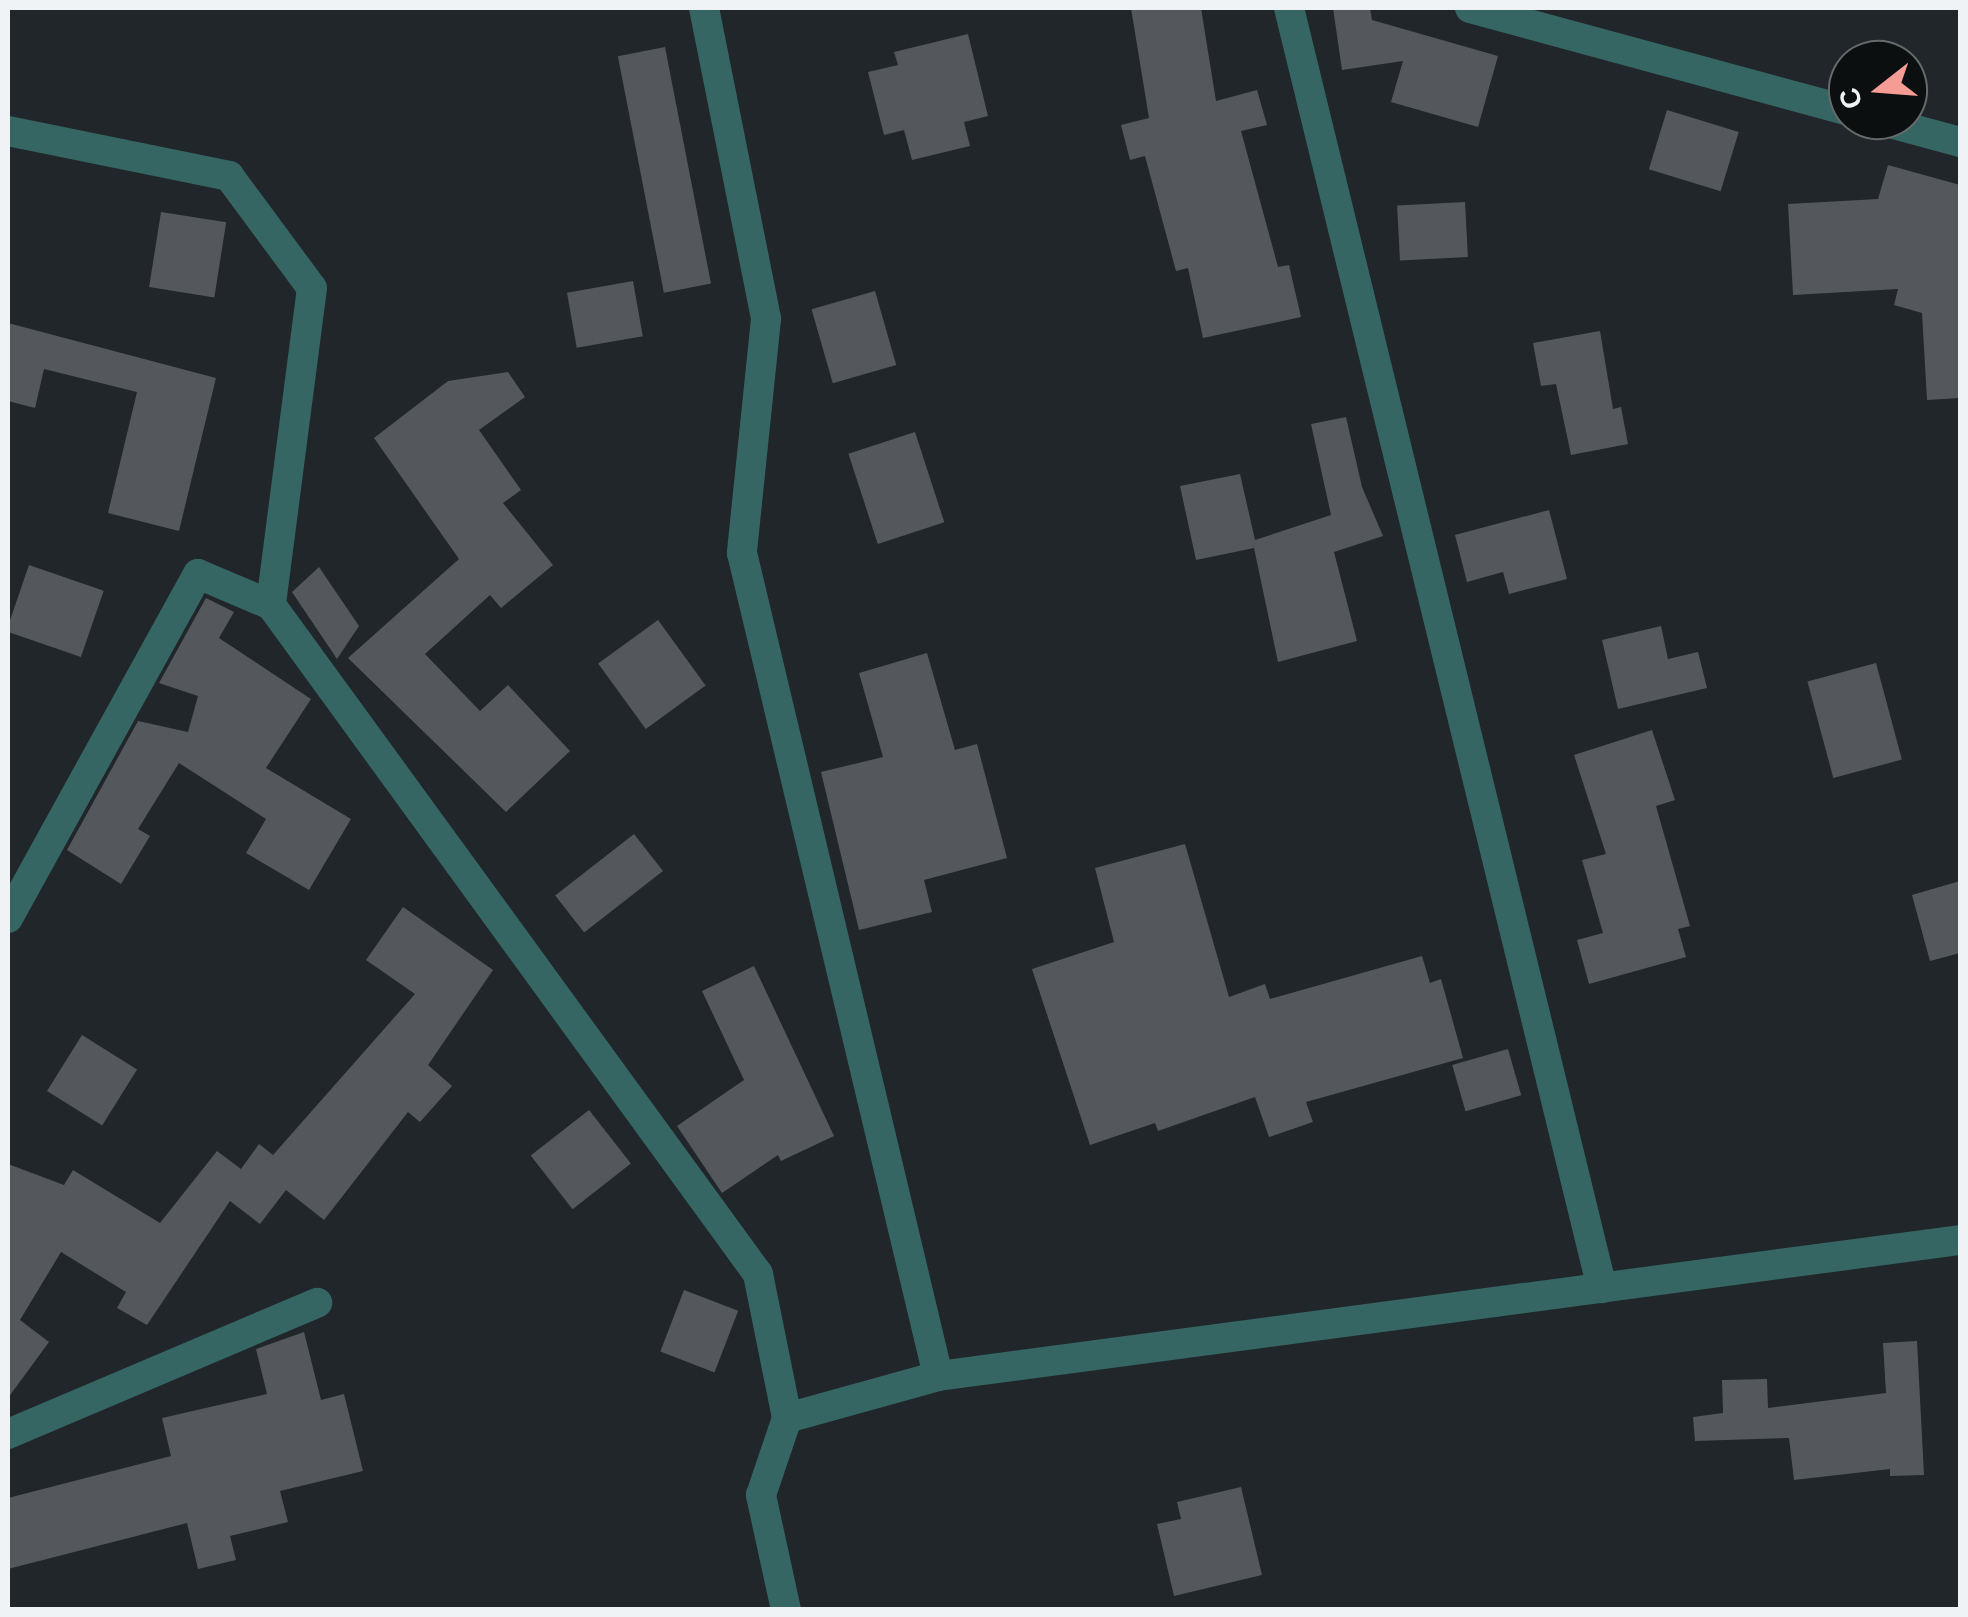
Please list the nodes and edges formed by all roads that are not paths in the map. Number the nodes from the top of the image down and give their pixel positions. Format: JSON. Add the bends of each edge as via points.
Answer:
{"nodes":[{"id":1,"x":704,"y":8,"type":"edge"},
{"id":2,"x":1288,"y":8,"type":"edge"},
{"id":3,"x":1470,"y":8,"type":"edge"},
{"id":4,"x":1828,"y":106,"type":"edge"},
{"id":5,"x":8,"y":131,"type":"edge"},
{"id":6,"x":1928,"y":133,"type":"edge"},
{"id":7,"x":1960,"y":142,"type":"edge"},
{"id":8,"x":271,"y":605,"type":"junction"},
{"id":9,"x":8,"y":918,"type":"edge"},
{"id":10,"x":1960,"y":1240,"type":"edge"},
{"id":11,"x":1602,"y":1288,"type":"junction"},
{"id":12,"x":316,"y":1303,"type":"dead end"},
{"id":13,"x":938,"y":1376,"type":"junction"},
{"id":14,"x":788,"y":1418,"type":"junction"},
{"id":15,"x":8,"y":1434,"type":"edge"},
{"id":16,"x":786,"y":1610,"type":"edge"}],
"edges":[{"from":1,"to":13,"type":"street","via":[[766,318],[742,553]]},
{"from":2,"to":11,"type":"street"},
{"from":3,"to":4,"type":"street"},
{"from":5,"to":8,"type":"street","via":[[229,176],[312,288]]},
{"from":6,"to":7,"type":"street"},
{"from":8,"to":9,"type":"street","via":[[198,574]]},
{"from":8,"to":14,"type":"street","via":[[758,1274]]},
{"from":10,"to":11,"type":"street"},
{"from":11,"to":13,"type":"street"},
{"from":12,"to":15,"type":"street"},
{"from":13,"to":14,"type":"street"},
{"from":14,"to":16,"type":"street","via":[[762,1495]]}]}
